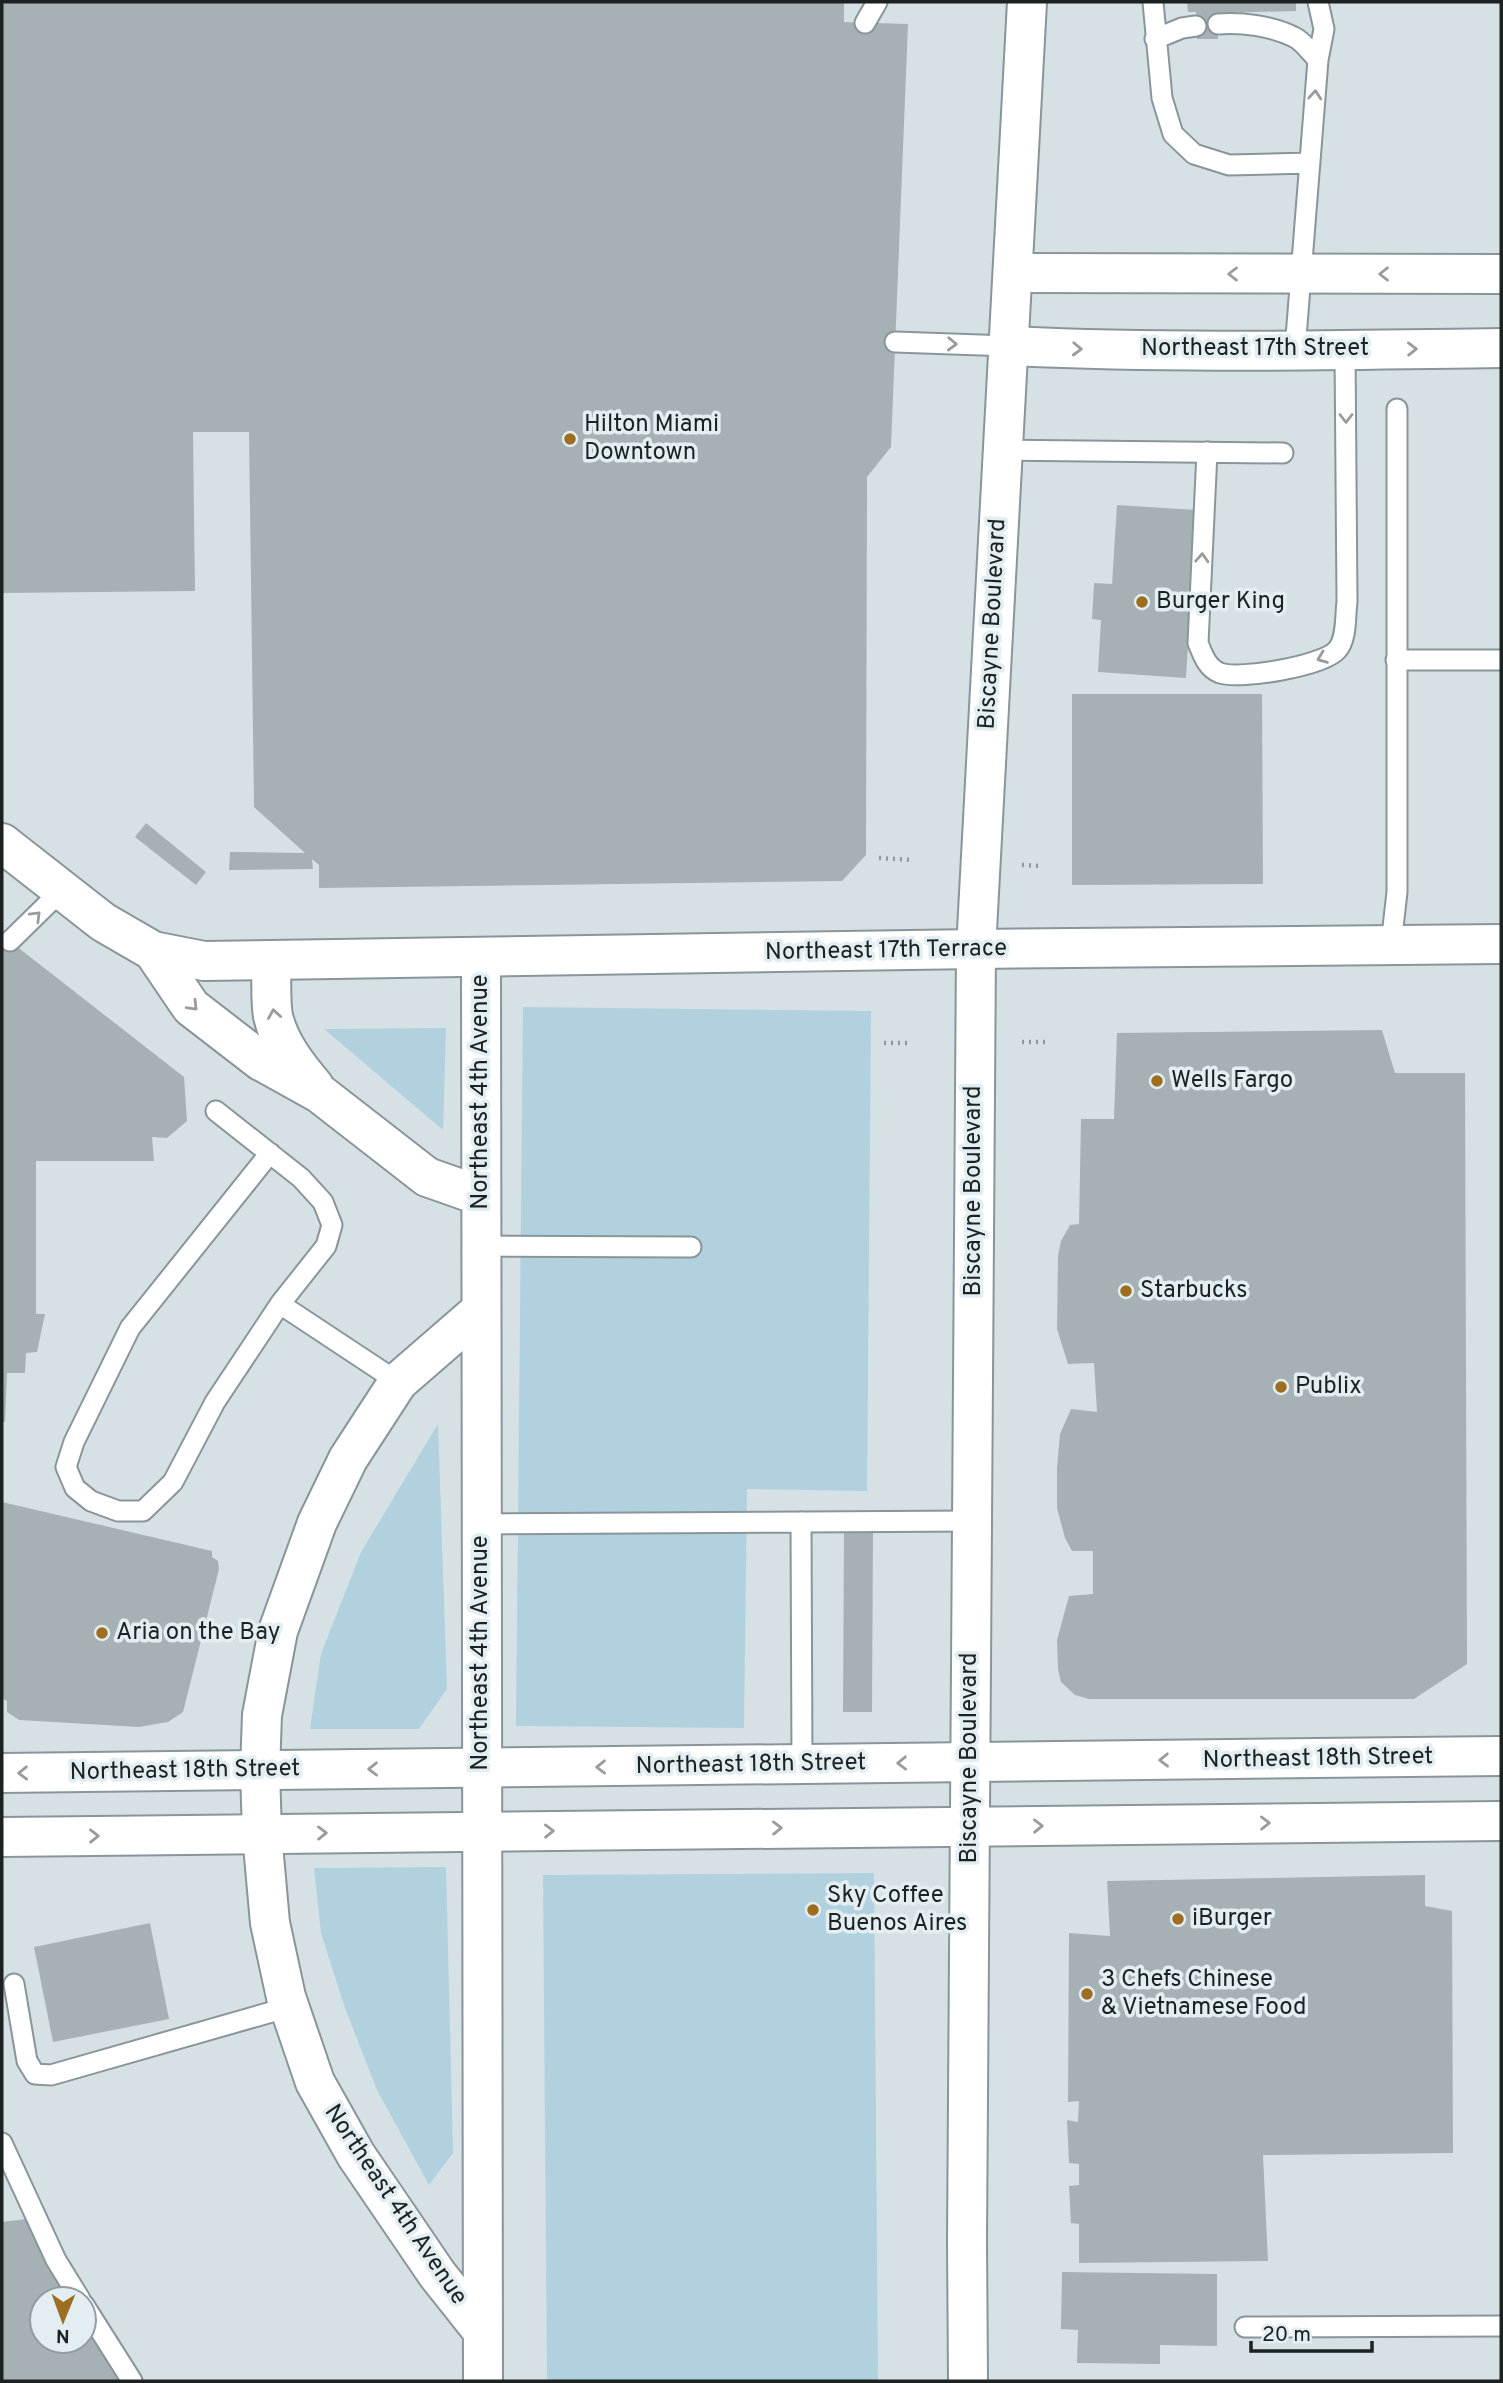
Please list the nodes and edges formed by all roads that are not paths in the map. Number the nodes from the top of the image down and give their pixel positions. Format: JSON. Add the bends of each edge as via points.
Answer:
{"nodes":[{"id":1,"x":877,"y":2,"type":"edge"},
{"id":2,"x":1027,"y":2,"type":"edge"},
{"id":3,"x":1153,"y":2,"type":"edge"},
{"id":4,"x":1318,"y":2,"type":"edge"},
{"id":5,"x":865,"y":23,"type":"dead end"},
{"id":6,"x":1218,"y":23,"type":"dead end"},
{"id":7,"x":1196,"y":26,"type":"dead end"},
{"id":8,"x":1155,"y":39,"type":"junction"},
{"id":9,"x":1318,"y":60,"type":"junction"},
{"id":10,"x":1310,"y":163,"type":"junction"},
{"id":11,"x":1013,"y":273,"type":"junction"},
{"id":12,"x":1302,"y":274,"type":"junction"},
{"id":13,"x":1501,"y":274,"type":"edge"},
{"id":14,"x":895,"y":342,"type":"dead end"},
{"id":15,"x":1009,"y":346,"type":"junction"},
{"id":16,"x":1501,"y":348,"type":"edge"},
{"id":17,"x":1295,"y":350,"type":"junction"},
{"id":18,"x":1345,"y":350,"type":"junction"},
{"id":19,"x":1396,"y":409,"type":"dead end"},
{"id":20,"x":1003,"y":450,"type":"junction"},
{"id":21,"x":1207,"y":452,"type":"junction"},
{"id":22,"x":1283,"y":453,"type":"dead end"},
{"id":23,"x":1396,"y":660,"type":"junction"},
{"id":24,"x":1501,"y":660,"type":"edge"},
{"id":25,"x":2,"y":843,"type":"edge"},
{"id":26,"x":62,"y":890,"type":"junction"},
{"id":27,"x":10,"y":941,"type":"dead end"},
{"id":28,"x":1501,"y":944,"type":"edge"},
{"id":29,"x":1391,"y":945,"type":"junction"},
{"id":30,"x":976,"y":950,"type":"junction"},
{"id":31,"x":153,"y":951,"type":"junction"},
{"id":32,"x":481,"y":958,"type":"junction"},
{"id":33,"x":271,"y":961,"type":"junction"},
{"id":34,"x":319,"y":1093,"type":"junction"},
{"id":35,"x":216,"y":1111,"type":"dead end"},
{"id":36,"x":270,"y":1153,"type":"junction"},
{"id":37,"x":481,"y":1196,"type":"junction"},
{"id":38,"x":481,"y":1246,"type":"junction"},
{"id":39,"x":691,"y":1247,"type":"dead end"},
{"id":40,"x":280,"y":1304,"type":"junction"},
{"id":41,"x":481,"y":1310,"type":"junction"},
{"id":42,"x":398,"y":1382,"type":"junction"},
{"id":43,"x":972,"y":1521,"type":"junction"},
{"id":44,"x":801,"y":1522,"type":"junction"},
{"id":45,"x":481,"y":1524,"type":"junction"},
{"id":46,"x":1501,"y":1756,"type":"edge"},
{"id":47,"x":970,"y":1763,"type":"junction"},
{"id":48,"x":802,"y":1764,"type":"junction"},
{"id":49,"x":481,"y":1768,"type":"junction"},
{"id":50,"x":260,"y":1770,"type":"junction"},
{"id":51,"x":2,"y":1773,"type":"edge"},
{"id":52,"x":1501,"y":1821,"type":"edge"},
{"id":53,"x":970,"y":1826,"type":"junction"},
{"id":54,"x":481,"y":1831,"type":"junction"},
{"id":55,"x":262,"y":1833,"type":"junction"},
{"id":56,"x":2,"y":1837,"type":"edge"},
{"id":57,"x":13,"y":1984,"type":"dead end"},
{"id":58,"x":289,"y":2007,"type":"junction"},
{"id":59,"x":2,"y":2143,"type":"edge"},
{"id":60,"x":71,"y":2285,"type":"edge"},
{"id":61,"x":1501,"y":2326,"type":"edge"},
{"id":62,"x":98,"y":2327,"type":"edge"},
{"id":63,"x":1245,"y":2327,"type":"dead end"},
{"id":64,"x":483,"y":2332,"type":"junction"},
{"id":65,"x":480,"y":2379,"type":"edge"},
{"id":66,"x":132,"y":2381,"type":"edge"},
{"id":67,"x":968,"y":2381,"type":"edge"}],
"edges":[{"from":1,"to":5,"type":"lane"},
{"from":2,"to":11,"type":"street","name":"Biscayne Boulevard"},
{"from":3,"to":8,"type":"lane"},
{"from":4,"to":9,"type":"lane","via":[[1324,29]]},
{"from":6,"to":9,"type":"lane","via":[[1265,28],[1297,38]]},
{"from":7,"to":8,"type":"lane"},
{"from":8,"to":10,"type":"lane","via":[[1162,99],[1173,134],[1194,154],[1229,165]]},
{"from":10,"to":9,"type":"lane","one_way":true},
{"from":10,"to":12,"type":"lane"},
{"from":12,"to":11,"type":"street","one_way":true},
{"from":11,"to":15,"type":"street","name":"Biscayne Boulevard"},
{"from":13,"to":12,"type":"street","one_way":true},
{"from":12,"to":17,"type":"lane"},
{"from":14,"to":15,"type":"lane","one_way":true},
{"from":15,"to":17,"type":"street","name":"Northeast 17th Street","one_way":true},
{"from":15,"to":20,"type":"street","name":"Biscayne Boulevard"},
{"from":18,"to":16,"type":"street","name":"Northeast 17th Street","one_way":true},
{"from":17,"to":18,"type":"street","name":"Northeast 17th Street"},
{"from":18,"to":21,"type":"lane","one_way":true,"via":[[1347,602],[1343,636],[1331,655],[1254,675],[1221,674],[1204,657],[1198,643]]},
{"from":19,"to":23,"type":"lane"},
{"from":20,"to":21,"type":"lane"},
{"from":20,"to":30,"type":"street","name":"Biscayne Boulevard"},
{"from":21,"to":22,"type":"lane"},
{"from":23,"to":24,"type":"lane"},
{"from":23,"to":29,"type":"lane","via":[[1397,892]]},
{"from":25,"to":26,"type":"street","name":"Northeast 17th Terrace"},
{"from":27,"to":26,"type":"lane","one_way":true},
{"from":26,"to":31,"type":"street","name":"Northeast 17th Terrace","via":[[103,922]]},
{"from":28,"to":29,"type":"street","name":"Northeast 17th Terrace"},
{"from":29,"to":30,"type":"street","name":"Northeast 17th Terrace"},
{"from":30,"to":32,"type":"street","name":"Northeast 17th Terrace"},
{"from":30,"to":43,"type":"street","name":"Biscayne Boulevard"},
{"from":31,"to":33,"type":"street","name":"Northeast 17th Terrace","via":[[204,961]]},
{"from":31,"to":34,"type":"street","name":"Northeast 17th Terrace","one_way":true,"via":[[191,1007],[261,1061]]},
{"from":32,"to":33,"type":"street","name":"Northeast 17th Terrace"},
{"from":32,"to":37,"type":"street","name":"Northeast 4th Avenue"},
{"from":34,"to":33,"type":"street","name":"Northeast 17th Terrace","one_way":true,"via":[[279,1035],[273,1014]]},
{"from":34,"to":37,"type":"street","name":"Northeast 17th Terrace","via":[[427,1177]]},
{"from":35,"to":36,"type":"lane"},
{"from":36,"to":40,"type":"lane","via":[[323,1202],[332,1225],[326,1246]]},
{"from":36,"to":40,"type":"lane","via":[[130,1328],[74,1443],[66,1467],[75,1488],[91,1501],[118,1511],[144,1511],[173,1482],[215,1402]]},
{"from":37,"to":38,"type":"street","name":"Northeast 4th Avenue"},
{"from":38,"to":39,"type":"lane"},
{"from":38,"to":41,"type":"street","name":"Northeast 4th Avenue"},
{"from":40,"to":42,"type":"lane"},
{"from":41,"to":42,"type":"street","name":"Northeast 4th Avenue"},
{"from":41,"to":45,"type":"street","name":"Northeast 4th Avenue"},
{"from":42,"to":50,"type":"street","name":"Northeast 4th Avenue","via":[[348,1459],[317,1523],[282,1619],[262,1715]]},
{"from":43,"to":44,"type":"lane"},
{"from":43,"to":47,"type":"street","name":"Biscayne Boulevard"},
{"from":44,"to":45,"type":"lane"},
{"from":44,"to":48,"type":"lane"},
{"from":45,"to":49,"type":"street","name":"Northeast 4th Avenue"},
{"from":46,"to":47,"type":"street","name":"Northeast 18th Street","one_way":true},
{"from":47,"to":48,"type":"street","name":"Northeast 18th Street","one_way":true},
{"from":47,"to":53,"type":"street","name":"Biscayne Boulevard"},
{"from":48,"to":49,"type":"street","name":"Northeast 18th Street","one_way":true},
{"from":49,"to":50,"type":"street","name":"Northeast 18th Street","one_way":true},
{"from":49,"to":54,"type":"street","name":"Northeast 4th Avenue"},
{"from":50,"to":51,"type":"street","name":"Northeast 18th Street","one_way":true},
{"from":50,"to":55,"type":"street","name":"Northeast 4th Avenue"},
{"from":53,"to":52,"type":"street","one_way":true},
{"from":54,"to":53,"type":"street","one_way":true},
{"from":53,"to":67,"type":"street","name":"Biscayne Boulevard"},
{"from":55,"to":54,"type":"street","one_way":true},
{"from":54,"to":64,"type":"street","name":"Northeast 4th Avenue"},
{"from":56,"to":55,"type":"street","one_way":true},
{"from":55,"to":58,"type":"street","name":"Northeast 4th Avenue","via":[[270,1923]]},
{"from":57,"to":58,"type":"lane","via":[[27,2061],[35,2074],[51,2074]]},
{"from":58,"to":64,"type":"street","name":"Northeast 4th Avenue","via":[[315,2082],[355,2155]]},
{"from":59,"to":60,"type":"lane"},
{"from":61,"to":63,"type":"lane"},
{"from":62,"to":66,"type":"lane"},
{"from":64,"to":65,"type":"street","name":"Northeast 4th Avenue"}]}
